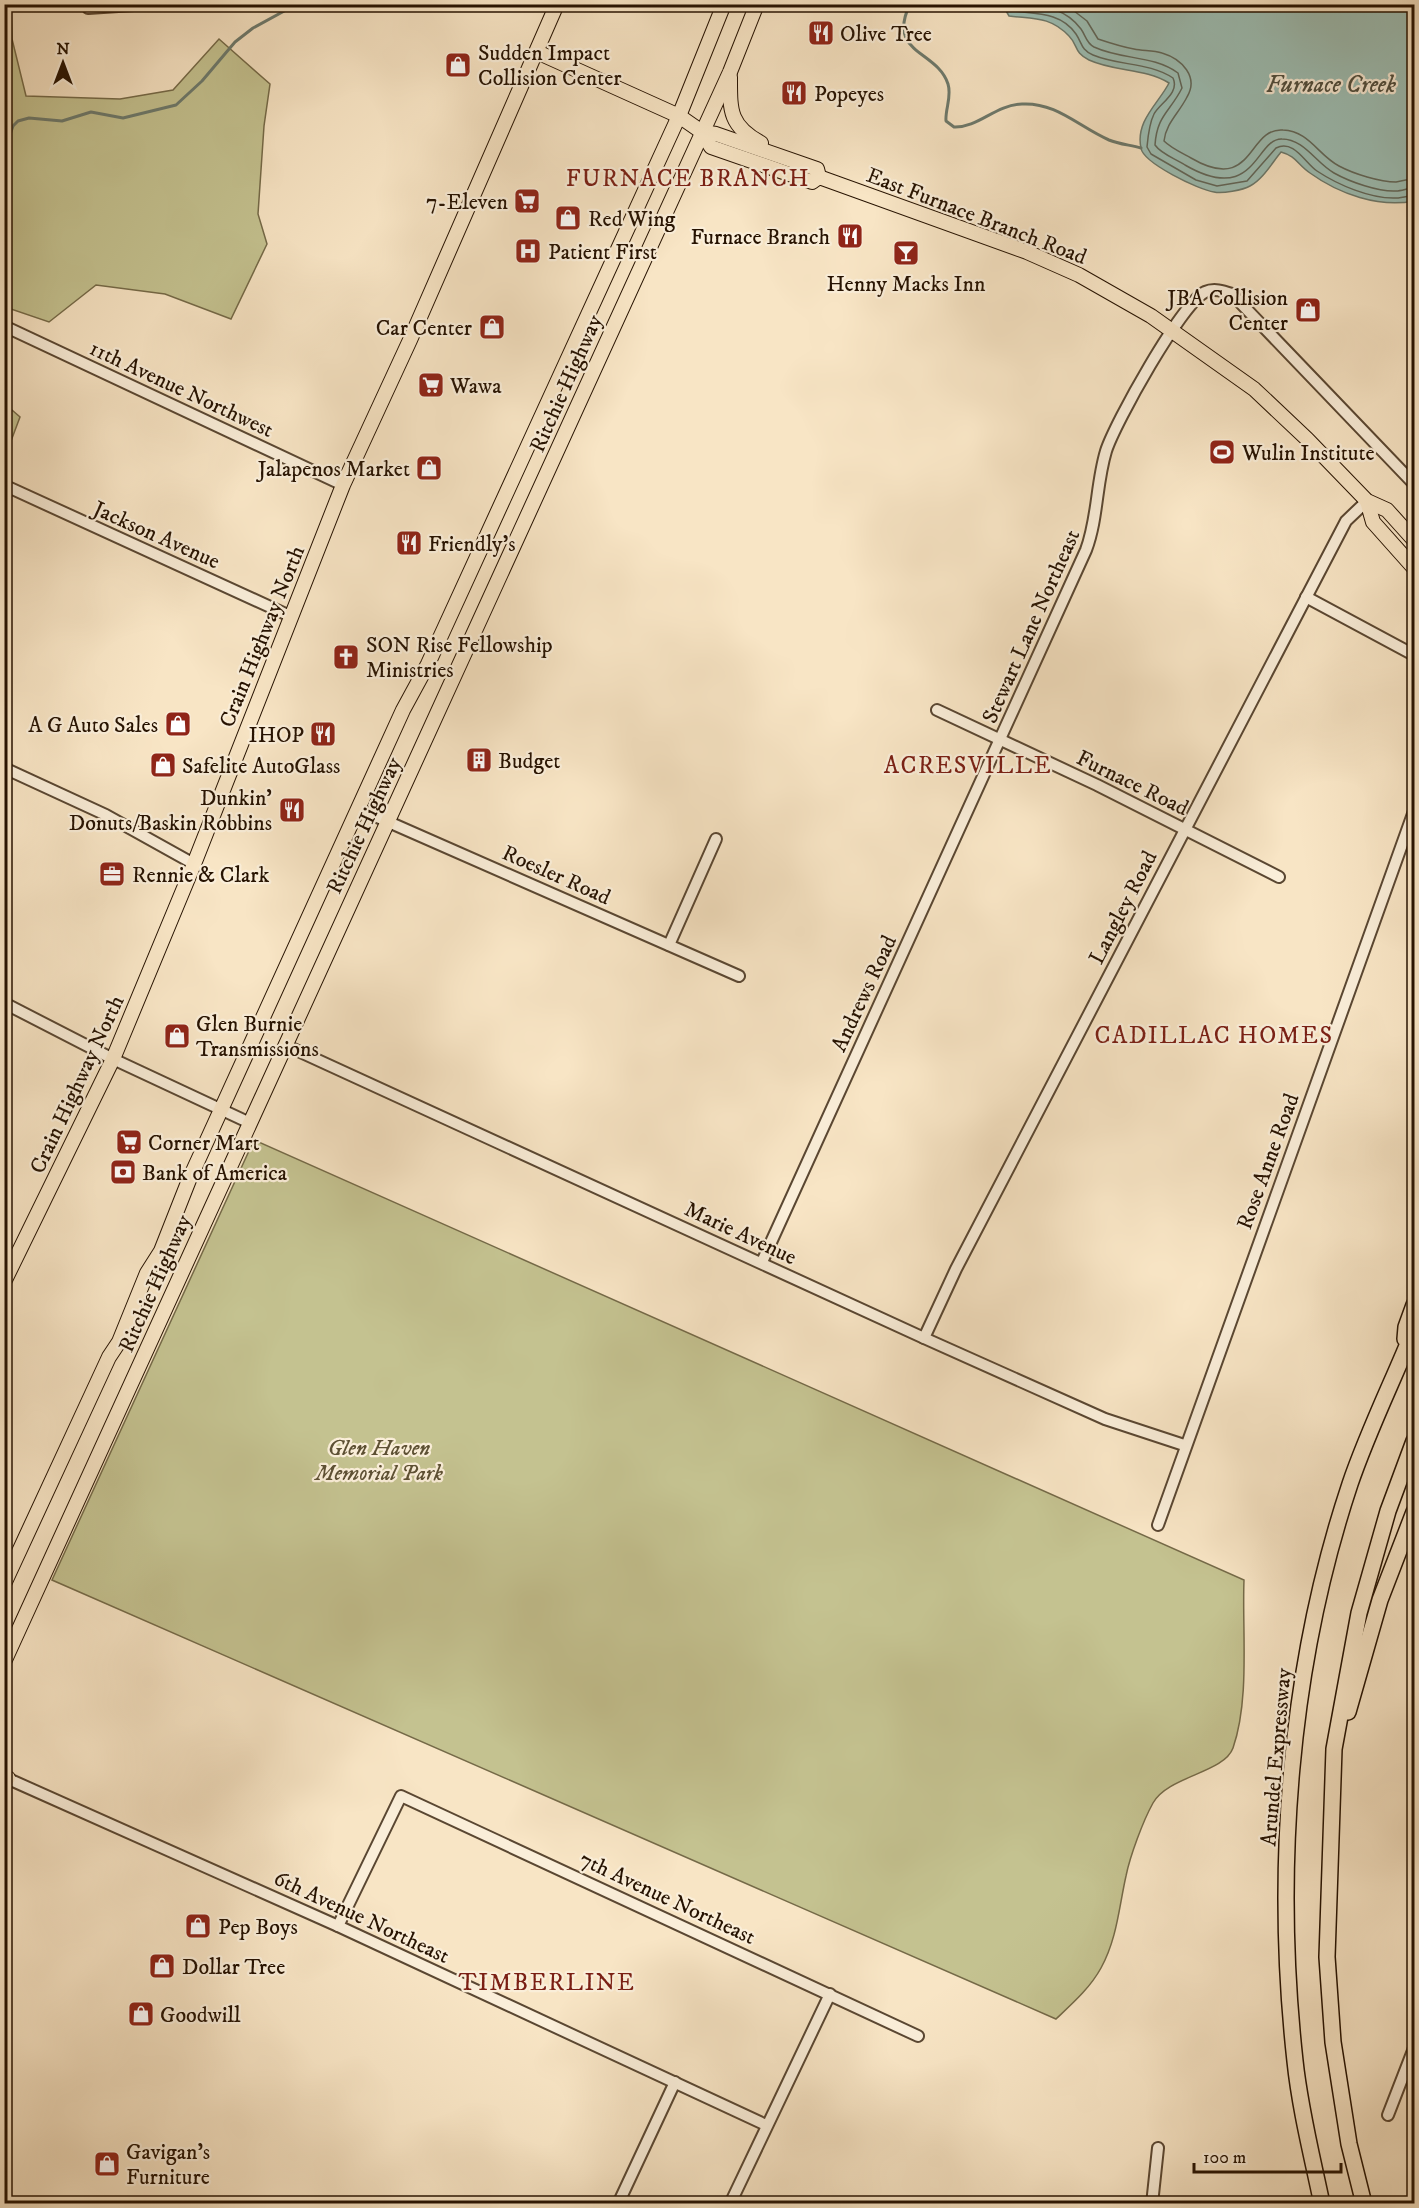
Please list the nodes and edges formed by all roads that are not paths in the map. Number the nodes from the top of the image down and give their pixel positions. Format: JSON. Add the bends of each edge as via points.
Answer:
{"nodes":[{"id":1,"x":149,"y":4,"type":"edge"},
{"id":2,"x":557,"y":4,"type":"edge"},
{"id":3,"x":724,"y":4,"type":"edge"},
{"id":4,"x":757,"y":4,"type":"edge"},
{"id":5,"x":88,"y":8,"type":"dead end"},
{"id":6,"x":537,"y":52,"type":"junction"},
{"id":7,"x":730,"y":72,"type":"junction"},
{"id":8,"x":679,"y":116,"type":"junction"},
{"id":9,"x":702,"y":132,"type":"junction"},
{"id":10,"x":794,"y":161,"type":"junction"},
{"id":11,"x":819,"y":177,"type":"junction"},
{"id":12,"x":4,"y":326,"type":"edge"},
{"id":13,"x":1173,"y":330,"type":"junction"},
{"id":14,"x":1414,"y":484,"type":"edge"},
{"id":15,"x":343,"y":485,"type":"junction"},
{"id":16,"x":8,"y":487,"type":"dead end"},
{"id":17,"x":1367,"y":501,"type":"junction"},
{"id":18,"x":1414,"y":540,"type":"edge"},
{"id":19,"x":1414,"y":568,"type":"edge"},
{"id":20,"x":1306,"y":597,"type":"junction"},
{"id":21,"x":290,"y":616,"type":"junction"},
{"id":22,"x":1414,"y":655,"type":"edge"},
{"id":23,"x":937,"y":710,"type":"dead end"},
{"id":24,"x":1000,"y":741,"type":"junction"},
{"id":25,"x":4,"y":768,"type":"edge"},
{"id":26,"x":359,"y":809,"type":"junction"},
{"id":27,"x":1414,"y":811,"type":"edge"},
{"id":28,"x":387,"y":821,"type":"junction"},
{"id":29,"x":1185,"y":829,"type":"junction"},
{"id":30,"x":716,"y":839,"type":"dead end"},
{"id":31,"x":194,"y":864,"type":"junction"},
{"id":32,"x":1279,"y":877,"type":"dead end"},
{"id":33,"x":669,"y":945,"type":"junction"},
{"id":34,"x":739,"y":976,"type":"dead end"},
{"id":35,"x":4,"y":1003,"type":"edge"},
{"id":36,"x":285,"y":1045,"type":"junction"},
{"id":37,"x":113,"y":1059,"type":"junction"},
{"id":38,"x":221,"y":1110,"type":"junction"},
{"id":39,"x":250,"y":1122,"type":"junction"},
{"id":40,"x":762,"y":1262,"type":"junction"},
{"id":41,"x":4,"y":1282,"type":"edge"},
{"id":42,"x":1414,"y":1305,"type":"edge"},
{"id":43,"x":1414,"y":1329,"type":"edge"},
{"id":44,"x":924,"y":1338,"type":"junction"},
{"id":45,"x":1405,"y":1351,"type":"junction"},
{"id":46,"x":1414,"y":1441,"type":"edge"},
{"id":47,"x":1184,"y":1445,"type":"junction"},
{"id":48,"x":1414,"y":1512,"type":"edge"},
{"id":49,"x":1158,"y":1525,"type":"dead end"},
{"id":50,"x":4,"y":1584,"type":"edge"},
{"id":51,"x":4,"y":1662,"type":"edge"},
{"id":52,"x":1334,"y":1749,"type":"junction"},
{"id":53,"x":6,"y":1778,"type":"edge"},
{"id":54,"x":338,"y":1926,"type":"junction"},
{"id":55,"x":830,"y":1994,"type":"junction"},
{"id":56,"x":918,"y":2036,"type":"dead end"},
{"id":57,"x":1414,"y":2048,"type":"edge"},
{"id":58,"x":675,"y":2082,"type":"junction"},
{"id":59,"x":1388,"y":2115,"type":"dead end"},
{"id":60,"x":766,"y":2125,"type":"junction"},
{"id":61,"x":1158,"y":2148,"type":"dead end"},
{"id":62,"x":618,"y":2204,"type":"edge"},
{"id":63,"x":730,"y":2204,"type":"edge"},
{"id":64,"x":1152,"y":2204,"type":"edge"},
{"id":65,"x":1322,"y":2204,"type":"edge"},
{"id":66,"x":1364,"y":2204,"type":"edge"}],
"edges":[{"from":1,"to":5,"type":"street"},
{"from":2,"to":6,"type":"main road","name":"Crain Highway North"},
{"from":3,"to":8,"type":"main road","name":"Ritchie Highway"},
{"from":4,"to":7,"type":"main road","name":"Ritchie Highway"},
{"from":6,"to":8,"type":"main road"},
{"from":6,"to":15,"type":"main road","name":"Crain Highway North"},
{"from":7,"to":9,"type":"main road","name":"Ritchie Highway"},
{"from":7,"to":10,"type":"main road","via":[[732,114],[740,130]]},
{"from":8,"to":9,"type":"main road"},
{"from":8,"to":26,"type":"main road","name":"Ritchie Highway"},
{"from":9,"to":10,"type":"main road","name":"East Furnace Branch Road"},
{"from":9,"to":11,"type":"main road","name":"East Furnace Branch Road","via":[[711,147],[812,182]]},
{"from":9,"to":28,"type":"main road","name":"Ritchie Highway"},
{"from":10,"to":11,"type":"main road","name":"East Furnace Branch Road","via":[[817,169]]},
{"from":11,"to":13,"type":"main road","name":"East Furnace Branch Road","via":[[1035,255],[1101,287]]},
{"from":12,"to":15,"type":"street","name":"11th Avenue Northwest"},
{"from":13,"to":14,"type":"street","name":"Stewart Lane Northeast","via":[[1196,299],[1207,291],[1232,294]]},
{"from":13,"to":17,"type":"main road","name":"East Furnace Branch Road","via":[[1272,405]]},
{"from":13,"to":24,"type":"street","name":"Stewart Lane Northeast","via":[[1114,431],[1101,472],[1095,527]]},
{"from":15,"to":21,"type":"main road","name":"Crain Highway North"},
{"from":16,"to":21,"type":"street","name":"Jackson Avenue"},
{"from":17,"to":18,"type":"main road","name":"East Furnace Branch Road","via":[[1387,510]]},
{"from":17,"to":19,"type":"main road","name":"East Furnace Branch Road","via":[[1373,522]]},
{"from":17,"to":20,"type":"street","name":"Langley Road","via":[[1346,521]]},
{"from":20,"to":22,"type":"street"},
{"from":20,"to":29,"type":"street","name":"Langley Road"},
{"from":21,"to":31,"type":"main road","name":"Crain Highway North"},
{"from":23,"to":24,"type":"street","name":"Furnace Road"},
{"from":24,"to":29,"type":"street","name":"Furnace Road"},
{"from":24,"to":40,"type":"street","name":"Andrews Road"},
{"from":25,"to":31,"type":"street","via":[[106,815]]},
{"from":26,"to":28,"type":"street","name":"Roesler Road"},
{"from":26,"to":38,"type":"main road","name":"Ritchie Highway"},
{"from":27,"to":47,"type":"street","name":"Rose Anne Road"},
{"from":28,"to":33,"type":"street","name":"Roesler Road"},
{"from":28,"to":36,"type":"main road","name":"Ritchie Highway"},
{"from":29,"to":32,"type":"street","name":"Furnace Road"},
{"from":29,"to":44,"type":"street","name":"Langley Road","via":[[956,1269]]},
{"from":30,"to":33,"type":"street"},
{"from":31,"to":37,"type":"main road","name":"Crain Highway North"},
{"from":33,"to":34,"type":"street","name":"Roesler Road"},
{"from":35,"to":37,"type":"street"},
{"from":36,"to":39,"type":"main road","name":"Ritchie Highway"},
{"from":36,"to":40,"type":"street","name":"Marie Avenue"},
{"from":37,"to":38,"type":"street"},
{"from":37,"to":41,"type":"main road","name":"Crain Highway North"},
{"from":38,"to":39,"type":"street"},
{"from":38,"to":50,"type":"main road","name":"Ritchie Highway","via":[[161,1251],[147,1273],[119,1342]]},
{"from":39,"to":51,"type":"main road","name":"Ritchie Highway"},
{"from":40,"to":44,"type":"street","name":"Marie Avenue"},
{"from":42,"to":45,"type":"highway","via":[[1406,1327]]},
{"from":43,"to":45,"type":"highway","name":"Arundel Expressway"},
{"from":44,"to":47,"type":"street","name":"Marie Avenue","via":[[1105,1419]]},
{"from":45,"to":65,"type":"highway","name":"Arundel Expressway","via":[[1351,1483],[1335,1537],[1308,1647],[1295,1751],[1286,1947],[1295,2063]]},
{"from":46,"to":52,"type":"highway","via":[[1388,1511],[1359,1613]]},
{"from":47,"to":49,"type":"street","name":"Rose Anne Road"},
{"from":48,"to":52,"type":"highway","via":[[1380,1600],[1355,1692]]},
{"from":52,"to":66,"type":"highway","via":[[1327,1958],[1333,2042],[1347,2133]]},
{"from":53,"to":54,"type":"street","name":"6th Avenue Northeast"},
{"from":54,"to":55,"type":"street","name":"7th Avenue Northeast","via":[[401,1796]]},
{"from":54,"to":58,"type":"street","name":"6th Avenue Northeast"},
{"from":55,"to":56,"type":"street","name":"7th Avenue Northeast"},
{"from":55,"to":60,"type":"street"},
{"from":57,"to":59,"type":"street"},
{"from":58,"to":60,"type":"street","name":"6th Avenue Northeast"},
{"from":58,"to":62,"type":"street"},
{"from":60,"to":63,"type":"street"},
{"from":61,"to":64,"type":"street"}]}
